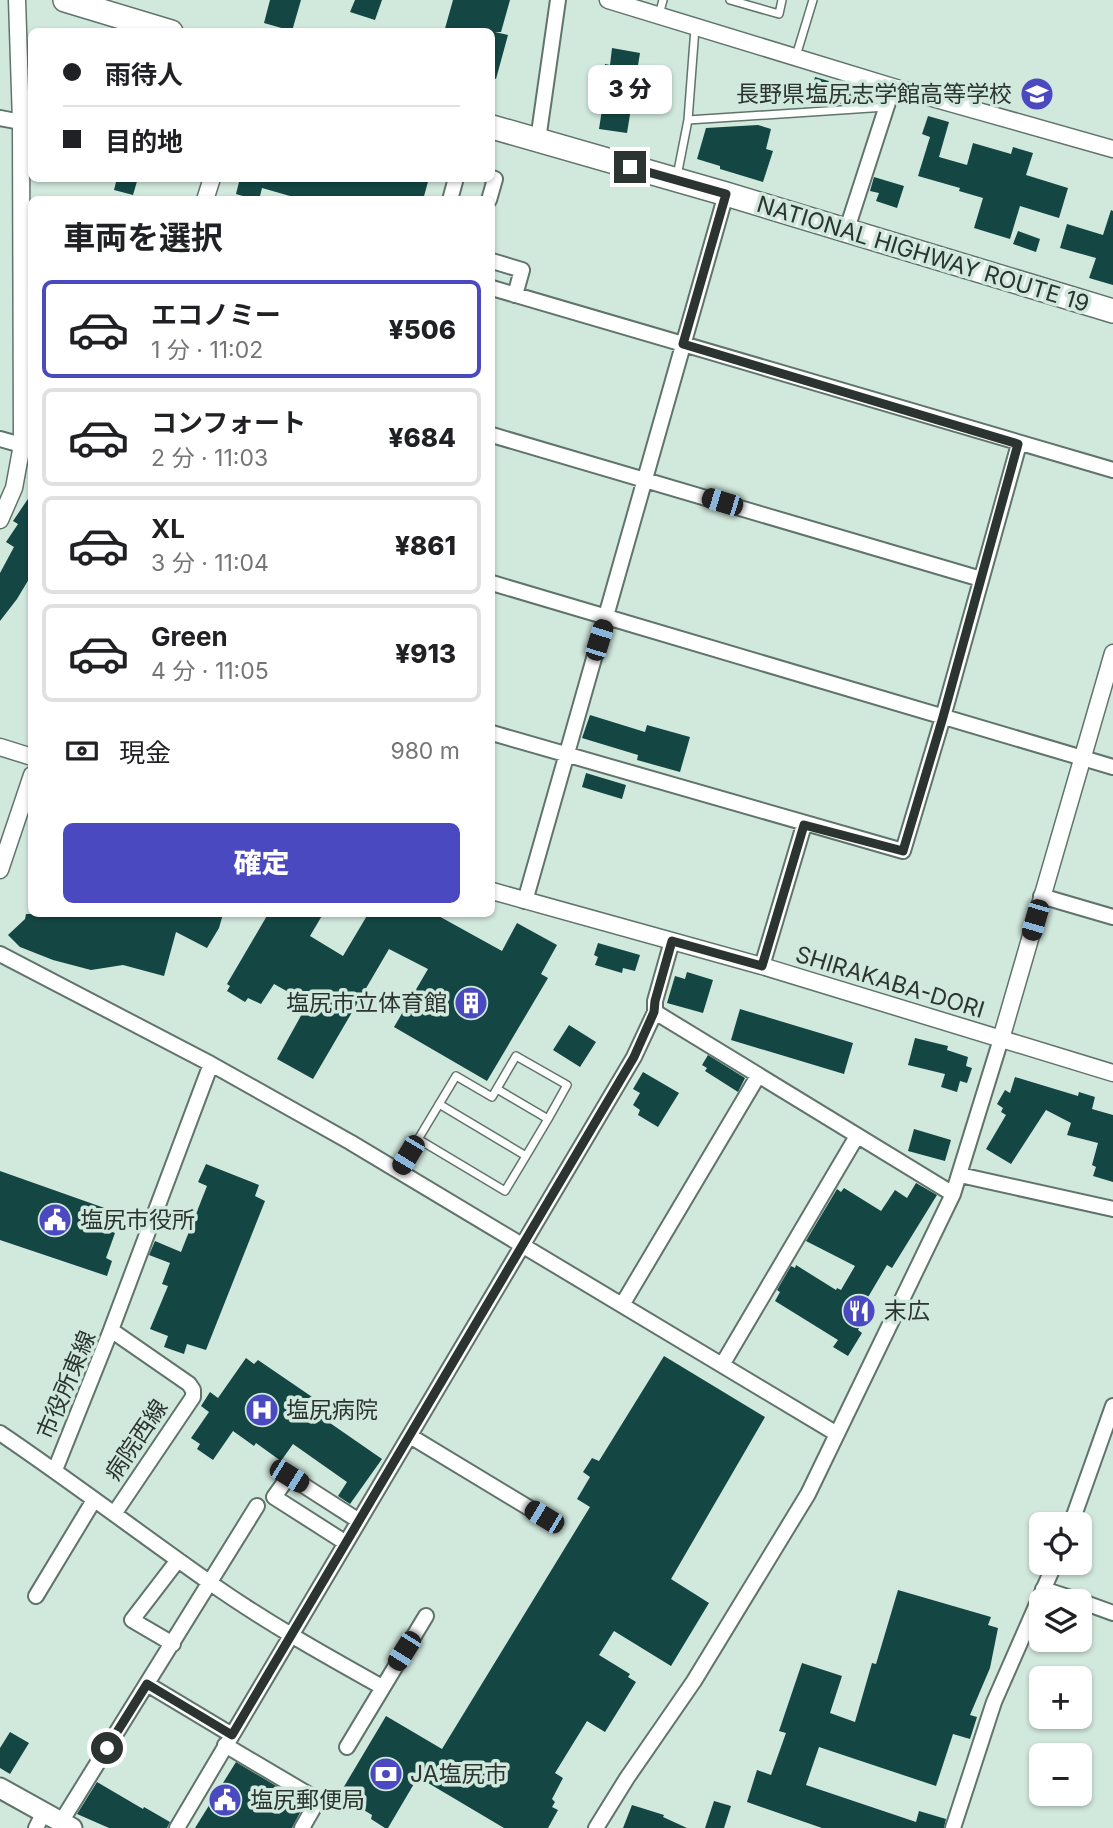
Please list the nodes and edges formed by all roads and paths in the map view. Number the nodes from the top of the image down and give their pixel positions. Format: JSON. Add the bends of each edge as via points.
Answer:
{"nodes":[{"id":1,"x":18,"y":0,"type":"edge"},
{"id":2,"x":65,"y":0,"type":"edge"},
{"id":3,"x":558,"y":0,"type":"edge"},
{"id":4,"x":608,"y":0,"type":"edge"},
{"id":5,"x":730,"y":0,"type":"edge"},
{"id":6,"x":782,"y":0,"type":"edge"},
{"id":7,"x":813,"y":0,"type":"edge"},
{"id":8,"x":661,"y":7,"type":"edge"},
{"id":9,"x":695,"y":26,"type":"junction"},
{"id":10,"x":158,"y":28,"type":"edge"},
{"id":11,"x":796,"y":57,"type":"junction"},
{"id":12,"x":893,"y":86,"type":"junction"},
{"id":13,"x":887,"y":107,"type":"junction"},
{"id":14,"x":0,"y":118,"type":"edge"},
{"id":15,"x":688,"y":120,"type":"junction"},
{"id":16,"x":21,"y":122,"type":"junction"},
{"id":17,"x":495,"y":128,"type":"edge"},
{"id":18,"x":538,"y":140,"type":"junction"},
{"id":19,"x":1113,"y":149,"type":"edge"},
{"id":20,"x":676,"y":180,"type":"junction"},
{"id":21,"x":726,"y":194,"type":"junction"},
{"id":22,"x":846,"y":232,"type":"junction"},
{"id":23,"x":495,"y":262,"type":"edge"},
{"id":24,"x":495,"y":289,"type":"edge"},
{"id":25,"x":516,"y":295,"type":"junction"},
{"id":26,"x":1113,"y":311,"type":"edge"},
{"id":27,"x":683,"y":344,"type":"junction"},
{"id":28,"x":495,"y":436,"type":"edge"},
{"id":29,"x":0,"y":439,"type":"edge"},
{"id":30,"x":1018,"y":444,"type":"junction"},
{"id":31,"x":27,"y":446,"type":"edge"},
{"id":32,"x":1113,"y":470,"type":"edge"},
{"id":33,"x":645,"y":479,"type":"junction"},
{"id":34,"x":0,"y":520,"type":"edge"},
{"id":35,"x":981,"y":579,"type":"junction"},
{"id":36,"x":495,"y":584,"type":"edge"},
{"id":37,"x":606,"y":617,"type":"junction"},
{"id":38,"x":1113,"y":653,"type":"edge"},
{"id":39,"x":943,"y":717,"type":"junction"},
{"id":40,"x":495,"y":734,"type":"edge"},
{"id":41,"x":0,"y":747,"type":"edge"},
{"id":42,"x":565,"y":754,"type":"junction"},
{"id":43,"x":28,"y":756,"type":"edge"},
{"id":44,"x":1083,"y":758,"type":"junction"},
{"id":45,"x":1113,"y":767,"type":"edge"},
{"id":46,"x":28,"y":787,"type":"edge"},
{"id":47,"x":804,"y":825,"type":"junction"},
{"id":48,"x":0,"y":870,"type":"edge"},
{"id":49,"x":495,"y":892,"type":"edge"},
{"id":50,"x":1041,"y":897,"type":"junction"},
{"id":51,"x":525,"y":901,"type":"junction"},
{"id":52,"x":1113,"y":917,"type":"edge"},
{"id":53,"x":672,"y":941,"type":"junction"},
{"id":54,"x":0,"y":954,"type":"edge"},
{"id":55,"x":762,"y":966,"type":"junction"},
{"id":56,"x":654,"y":1012,"type":"junction"},
{"id":57,"x":1001,"y":1039,"type":"junction"},
{"id":58,"x":211,"y":1064,"type":"junction"},
{"id":59,"x":1113,"y":1073,"type":"edge"},
{"id":60,"x":758,"y":1076,"type":"junction"},
{"id":61,"x":497,"y":1089,"type":"junction"},
{"id":62,"x":439,"y":1104,"type":"junction"},
{"id":63,"x":548,"y":1119,"type":"junction"},
{"id":64,"x":857,"y":1136,"type":"junction"},
{"id":65,"x":418,"y":1139,"type":"junction"},
{"id":66,"x":526,"y":1156,"type":"junction"},
{"id":67,"x":398,"y":1171,"type":"junction"},
{"id":68,"x":960,"y":1175,"type":"junction"},
{"id":69,"x":953,"y":1194,"type":"junction"},
{"id":70,"x":1113,"y":1209,"type":"edge"},
{"id":71,"x":523,"y":1246,"type":"junction"},
{"id":72,"x":621,"y":1305,"type":"junction"},
{"id":73,"x":111,"y":1330,"type":"junction"},
{"id":74,"x":722,"y":1365,"type":"junction"},
{"id":75,"x":193,"y":1390,"type":"joint"},
{"id":76,"x":1113,"y":1406,"type":"edge"},
{"id":77,"x":0,"y":1433,"type":"edge"},
{"id":78,"x":837,"y":1434,"type":"junction"},
{"id":79,"x":410,"y":1436,"type":"junction"},
{"id":80,"x":55,"y":1470,"type":"junction"},
{"id":81,"x":94,"y":1500,"type":"junction"},
{"id":82,"x":257,"y":1506,"type":"dead end"},
{"id":83,"x":1075,"y":1512,"type":"edge"},
{"id":84,"x":114,"y":1514,"type":"junction"},
{"id":85,"x":544,"y":1517,"type":"dead end"},
{"id":86,"x":359,"y":1521,"type":"junction"},
{"id":87,"x":346,"y":1543,"type":"junction"},
{"id":88,"x":178,"y":1560,"type":"junction"},
{"id":89,"x":1049,"y":1575,"type":"edge"},
{"id":90,"x":210,"y":1583,"type":"junction"},
{"id":91,"x":1043,"y":1589,"type":"edge"},
{"id":92,"x":36,"y":1596,"type":"dead end"},
{"id":93,"x":1092,"y":1605,"type":"edge"},
{"id":94,"x":1113,"y":1613,"type":"edge"},
{"id":95,"x":426,"y":1616,"type":"dead end"},
{"id":96,"x":1029,"y":1621,"type":"edge"},
{"id":97,"x":291,"y":1635,"type":"junction"},
{"id":98,"x":173,"y":1644,"type":"junction"},
{"id":99,"x":147,"y":1684,"type":"junction"},
{"id":100,"x":382,"y":1687,"type":"junction"},
{"id":101,"x":228,"y":1740,"type":"junction"},
{"id":102,"x":347,"y":1747,"type":"dead end"},
{"id":103,"x":0,"y":1788,"type":"edge"},
{"id":104,"x":40,"y":1820,"type":"edge"},
{"id":105,"x":67,"y":1825,"type":"edge"},
{"id":106,"x":177,"y":1828,"type":"edge"},
{"id":107,"x":302,"y":1828,"type":"edge"},
{"id":108,"x":596,"y":1828,"type":"edge"},
{"id":109,"x":953,"y":1828,"type":"edge"}],
"edges":[{"from":1,"to":16,"type":"street"},
{"from":2,"to":10,"type":"highway"},
{"from":3,"to":18,"type":"street"},
{"from":4,"to":8,"type":"street"},
{"from":5,"to":6,"type":"lane","via":[[779,14]]},
{"from":7,"to":11,"type":"lane"},
{"from":8,"to":9,"type":"street"},
{"from":9,"to":11,"type":"street"},
{"from":9,"to":15,"type":"lane"},
{"from":11,"to":12,"type":"street"},
{"from":12,"to":13,"type":"street"},
{"from":12,"to":19,"type":"street"},
{"from":13,"to":15,"type":"lane"},
{"from":13,"to":22,"type":"street"},
{"from":14,"to":16,"type":"street"},
{"from":15,"to":20,"type":"lane"},
{"from":16,"to":31,"type":"street"},
{"from":17,"to":18,"type":"highway","name":"NATIONAL HIGHWAY ROUTE 19"},
{"from":18,"to":20,"type":"highway","name":"NATIONAL HIGHWAY ROUTE 19"},
{"from":20,"to":21,"type":"highway","name":"NATIONAL HIGHWAY ROUTE 19"},
{"from":21,"to":22,"type":"highway","name":"NATIONAL HIGHWAY ROUTE 19"},
{"from":21,"to":27,"type":"street"},
{"from":22,"to":26,"type":"highway","name":"NATIONAL HIGHWAY ROUTE 19"},
{"from":23,"to":25,"type":"street","via":[[522,270]]},
{"from":24,"to":25,"type":"street"},
{"from":25,"to":27,"type":"street"},
{"from":27,"to":30,"type":"street"},
{"from":27,"to":33,"type":"street"},
{"from":28,"to":33,"type":"street"},
{"from":29,"to":31,"type":"street"},
{"from":30,"to":32,"type":"street"},
{"from":30,"to":35,"type":"street"},
{"from":31,"to":34,"type":"street"},
{"from":33,"to":35,"type":"street"},
{"from":33,"to":37,"type":"street"},
{"from":35,"to":39,"type":"street"},
{"from":36,"to":37,"type":"street"},
{"from":37,"to":39,"type":"street"},
{"from":37,"to":42,"type":"street"},
{"from":38,"to":44,"type":"street"},
{"from":39,"to":44,"type":"street"},
{"from":39,"to":47,"type":"street","via":[[903,851]]},
{"from":40,"to":42,"type":"street"},
{"from":41,"to":43,"type":"street"},
{"from":42,"to":47,"type":"street"},
{"from":42,"to":51,"type":"street"},
{"from":44,"to":45,"type":"street"},
{"from":44,"to":50,"type":"street"},
{"from":46,"to":48,"type":"street"},
{"from":47,"to":55,"type":"street"},
{"from":49,"to":51,"type":"street","name":"SHIRAKABA-DORI"},
{"from":50,"to":52,"type":"street"},
{"from":50,"to":57,"type":"street"},
{"from":51,"to":53,"type":"street","name":"SHIRAKABA-DORI"},
{"from":53,"to":55,"type":"street","name":"SHIRAKABA-DORI"},
{"from":53,"to":56,"type":"street"},
{"from":54,"to":58,"type":"street"},
{"from":55,"to":57,"type":"street","name":"SHIRAKABA-DORI"},
{"from":56,"to":60,"type":"street"},
{"from":56,"to":71,"type":"street","via":[[634,1057]]},
{"from":57,"to":59,"type":"street","name":"SHIRAKABA-DORI"},
{"from":57,"to":68,"type":"street"},
{"from":58,"to":67,"type":"street"},
{"from":58,"to":73,"type":"street"},
{"from":60,"to":64,"type":"street"},
{"from":60,"to":72,"type":"street"},
{"from":61,"to":62,"type":"lane","via":[[492,1097],[456,1076]]},
{"from":61,"to":63,"type":"lane"},
{"from":61,"to":63,"type":"lane","via":[[516,1056],[567,1085]]},
{"from":62,"to":65,"type":"lane"},
{"from":62,"to":66,"type":"lane"},
{"from":63,"to":66,"type":"lane"},
{"from":64,"to":69,"type":"street"},
{"from":64,"to":74,"type":"street"},
{"from":65,"to":66,"type":"lane","via":[[505,1191]]},
{"from":65,"to":67,"type":"lane"},
{"from":67,"to":71,"type":"street"},
{"from":68,"to":69,"type":"street"},
{"from":68,"to":70,"type":"street"},
{"from":69,"to":78,"type":"street"},
{"from":71,"to":72,"type":"street"},
{"from":71,"to":79,"type":"street"},
{"from":72,"to":74,"type":"street"},
{"from":73,"to":75,"type":"street","name":"市役所東線"},
{"from":73,"to":80,"type":"street","name":"市役所東線"},
{"from":74,"to":78,"type":"street"},
{"from":75,"to":84,"type":"street","name":"病院西線","via":[[193,1397]]},
{"from":76,"to":83,"type":"street"},
{"from":77,"to":80,"type":"street"},
{"from":78,"to":108,"type":"street","via":[[808,1494],[709,1658]]},
{"from":79,"to":85,"type":"street"},
{"from":79,"to":86,"type":"street"},
{"from":80,"to":81,"type":"street"},
{"from":81,"to":84,"type":"street"},
{"from":81,"to":92,"type":"street"},
{"from":82,"to":90,"type":"street"},
{"from":84,"to":88,"type":"street"},
{"from":86,"to":87,"type":"street"},
{"from":86,"to":87,"type":"street","via":[[289,1476],[274,1497]]},
{"from":87,"to":97,"type":"street"},
{"from":88,"to":90,"type":"street"},
{"from":88,"to":98,"type":"street","via":[[132,1620]]},
{"from":89,"to":91,"type":"street"},
{"from":90,"to":97,"type":"street"},
{"from":90,"to":98,"type":"street"},
{"from":93,"to":94,"type":"street"},
{"from":95,"to":100,"type":"street"},
{"from":96,"to":109,"type":"street","via":[[994,1702]]},
{"from":97,"to":100,"type":"street"},
{"from":97,"to":101,"type":"street"},
{"from":98,"to":99,"type":"street"},
{"from":99,"to":101,"type":"street"},
{"from":99,"to":105,"type":"street"},
{"from":100,"to":102,"type":"street"},
{"from":101,"to":106,"type":"street"},
{"from":101,"to":107,"type":"street","via":[[318,1800]]},
{"from":103,"to":104,"type":"main road"},
{"from":104,"to":105,"type":"main road"}]}
